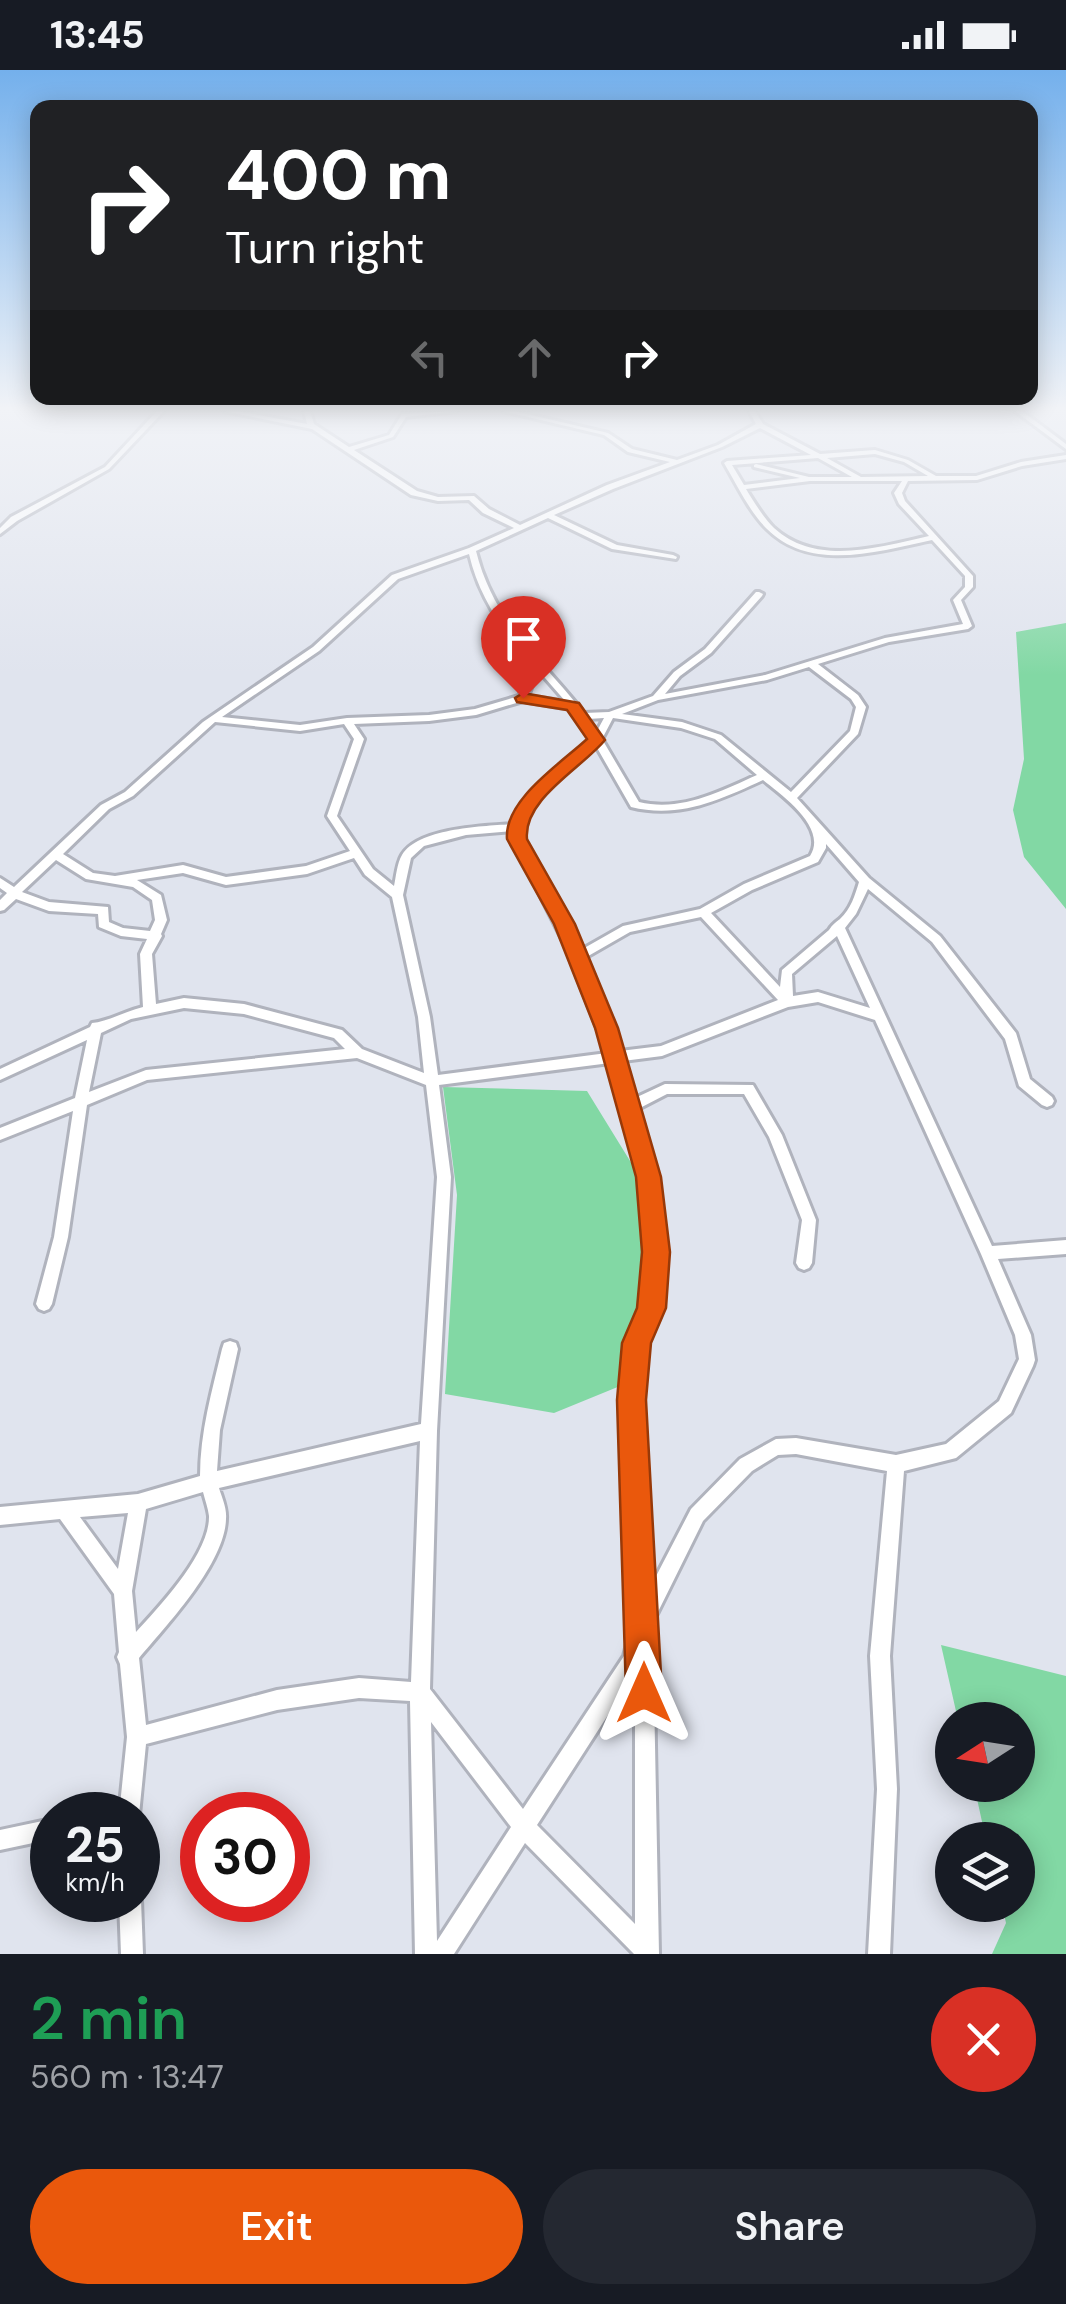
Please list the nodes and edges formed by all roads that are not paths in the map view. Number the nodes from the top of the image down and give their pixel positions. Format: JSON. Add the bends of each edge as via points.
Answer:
{"nodes":[{"id":1,"x":51,"y":499,"type":"edge"},
{"id":2,"x":472,"y":499,"type":"edge"},
{"id":3,"x":587,"y":499,"type":"edge"},
{"id":4,"x":751,"y":499,"type":"edge"},
{"id":5,"x":900,"y":499,"type":"edge"},
{"id":6,"x":548,"y":515,"type":"junction"},
{"id":7,"x":520,"y":528,"type":"junction"},
{"id":8,"x":0,"y":532,"type":"edge"},
{"id":9,"x":934,"y":537,"type":"junction"},
{"id":10,"x":472,"y":550,"type":"junction"},
{"id":11,"x":673,"y":557,"type":"dead end"},
{"id":12,"x":759,"y":594,"type":"dead end"},
{"id":13,"x":810,"y":663,"type":"junction"},
{"id":14,"x":534,"y":664,"type":"junction"},
{"id":15,"x":523,"y":698,"type":"junction"},
{"id":16,"x":656,"y":698,"type":"junction"},
{"id":17,"x":573,"y":706,"type":"junction"},
{"id":18,"x":610,"y":715,"type":"junction"},
{"id":19,"x":582,"y":716,"type":"junction"},
{"id":20,"x":213,"y":720,"type":"junction"},
{"id":21,"x":347,"y":721,"type":"junction"},
{"id":22,"x":596,"y":740,"type":"junction"},
{"id":23,"x":764,"y":775,"type":"junction"},
{"id":24,"x":791,"y":798,"type":"junction"},
{"id":25,"x":819,"y":826,"type":"junction"},
{"id":26,"x":516,"y":827,"type":"junction"},
{"id":27,"x":356,"y":852,"type":"junction"},
{"id":28,"x":58,"y":856,"type":"junction"},
{"id":29,"x":116,"y":880,"type":"junction"},
{"id":30,"x":865,"y":881,"type":"junction"},
{"id":31,"x":0,"y":882,"type":"edge"},
{"id":32,"x":12,"y":892,"type":"junction"},
{"id":33,"x":397,"y":895,"type":"junction"},
{"id":34,"x":0,"y":907,"type":"edge"},
{"id":35,"x":703,"y":912,"type":"junction"},
{"id":36,"x":838,"y":925,"type":"junction"},
{"id":37,"x":156,"y":936,"type":"junction"},
{"id":38,"x":578,"y":957,"type":"junction"},
{"id":39,"x":787,"y":1002,"type":"junction"},
{"id":40,"x":150,"y":1011,"type":"junction"},
{"id":41,"x":880,"y":1016,"type":"junction"},
{"id":42,"x":96,"y":1028,"type":"junction"},
{"id":43,"x":357,"y":1053,"type":"junction"},
{"id":44,"x":618,"y":1058,"type":"junction"},
{"id":45,"x":0,"y":1075,"type":"edge"},
{"id":46,"x":431,"y":1081,"type":"junction"},
{"id":47,"x":81,"y":1100,"type":"junction"},
{"id":48,"x":1047,"y":1101,"type":"dead end"},
{"id":49,"x":630,"y":1106,"type":"junction"},
{"id":50,"x":0,"y":1134,"type":"edge"},
{"id":51,"x":1066,"y":1246,"type":"edge"},
{"id":52,"x":988,"y":1253,"type":"junction"},
{"id":53,"x":804,"y":1263,"type":"dead end"},
{"id":54,"x":44,"y":1304,"type":"dead end"},
{"id":55,"x":230,"y":1349,"type":"dead end"},
{"id":56,"x":429,"y":1431,"type":"junction"},
{"id":57,"x":896,"y":1464,"type":"junction"},
{"id":58,"x":208,"y":1482,"type":"junction"},
{"id":59,"x":138,"y":1503,"type":"junction"},
{"id":60,"x":64,"y":1510,"type":"junction"},
{"id":61,"x":1,"y":1517,"type":"edge"},
{"id":62,"x":124,"y":1591,"type":"junction"},
{"id":63,"x":644,"y":1619,"type":"junction"},
{"id":64,"x":127,"y":1658,"type":"junction"},
{"id":65,"x":420,"y":1692,"type":"junction"},
{"id":66,"x":137,"y":1737,"type":"junction"},
{"id":67,"x":130,"y":1792,"type":"edge"},
{"id":68,"x":525,"y":1828,"type":"junction"},
{"id":69,"x":30,"y":1834,"type":"edge"},
{"id":70,"x":0,"y":1840,"type":"edge"},
{"id":71,"x":131,"y":1922,"type":"edge"},
{"id":72,"x":647,"y":1953,"type":"edge"},
{"id":73,"x":132,"y":1954,"type":"edge"},
{"id":74,"x":426,"y":1954,"type":"edge"},
{"id":75,"x":441,"y":1954,"type":"edge"},
{"id":76,"x":879,"y":1954,"type":"edge"}],
"edges":[{"from":1,"to":8,"type":"street"},
{"from":2,"to":7,"type":"street"},
{"from":3,"to":6,"type":"street"},
{"from":4,"to":9,"type":"street","via":[[780,536],[829,554]]},
{"from":5,"to":9,"type":"street"},
{"from":6,"to":7,"type":"street"},
{"from":6,"to":11,"type":"street","via":[[615,547]]},
{"from":7,"to":10,"type":"street"},
{"from":9,"to":13,"type":"street","via":[[969,576],[957,600],[968,626]]},
{"from":10,"to":14,"type":"street","via":[[478,579]]},
{"from":10,"to":20,"type":"street","via":[[395,577],[316,649]]},
{"from":12,"to":16,"type":"street"},
{"from":13,"to":16,"type":"street","via":[[714,690]]},
{"from":13,"to":24,"type":"street","via":[[862,707],[855,732]]},
{"from":14,"to":15,"type":"street"},
{"from":14,"to":17,"type":"street"},
{"from":15,"to":17,"type":"street"},
{"from":15,"to":21,"type":"street","via":[[460,714]]},
{"from":16,"to":18,"type":"street"},
{"from":17,"to":19,"type":"street"},
{"from":18,"to":19,"type":"street"},
{"from":18,"to":22,"type":"street"},
{"from":18,"to":23,"type":"street","via":[[704,730]]},
{"from":19,"to":22,"type":"street"},
{"from":20,"to":21,"type":"street","via":[[300,728]]},
{"from":20,"to":28,"type":"street","via":[[129,794],[105,806]]},
{"from":21,"to":27,"type":"street","via":[[359,739],[332,816]]},
{"from":22,"to":23,"type":"street","via":[[634,805],[644,808],[714,799]]},
{"from":22,"to":26,"type":"street","via":[[531,802]]},
{"from":23,"to":24,"type":"street"},
{"from":24,"to":25,"type":"street"},
{"from":25,"to":30,"type":"street"},
{"from":25,"to":35,"type":"street","via":[[821,848],[814,858]]},
{"from":26,"to":33,"type":"street","via":[[420,844],[406,856]]},
{"from":26,"to":38,"type":"street"},
{"from":27,"to":29,"type":"street","via":[[306,870],[226,881],[184,868]]},
{"from":27,"to":33,"type":"street"},
{"from":28,"to":29,"type":"street","via":[[90,876]]},
{"from":28,"to":32,"type":"street"},
{"from":29,"to":37,"type":"street","via":[[158,898]]},
{"from":30,"to":36,"type":"street","via":[[858,910]]},
{"from":30,"to":48,"type":"street","via":[[936,940],[1011,1036],[1024,1082]]},
{"from":31,"to":32,"type":"street"},
{"from":32,"to":34,"type":"street"},
{"from":32,"to":37,"type":"street","via":[[66,912],[104,910],[102,924]]},
{"from":33,"to":46,"type":"street"},
{"from":35,"to":38,"type":"street","via":[[628,928]]},
{"from":35,"to":39,"type":"street"},
{"from":36,"to":39,"type":"street","via":[[786,973]]},
{"from":36,"to":41,"type":"street"},
{"from":37,"to":40,"type":"street","via":[[146,954]]},
{"from":38,"to":44,"type":"street"},
{"from":39,"to":41,"type":"street","via":[[818,997]]},
{"from":39,"to":44,"type":"street","via":[[662,1051]]},
{"from":40,"to":42,"type":"street"},
{"from":40,"to":43,"type":"street","via":[[184,1004],[244,1009],[338,1034]]},
{"from":41,"to":52,"type":"street"},
{"from":42,"to":45,"type":"street"},
{"from":42,"to":47,"type":"street"},
{"from":43,"to":46,"type":"street"},
{"from":43,"to":47,"type":"street","via":[[146,1074]]},
{"from":44,"to":46,"type":"street"},
{"from":44,"to":49,"type":"street"},
{"from":46,"to":56,"type":"street","via":[[444,1176]]},
{"from":47,"to":50,"type":"street"},
{"from":47,"to":54,"type":"street"},
{"from":49,"to":53,"type":"street","via":[[665,1090],[748,1089],[775,1135],[808,1220]]},
{"from":49,"to":63,"type":"street","via":[[648,1177],[656,1252],[652,1308],[637,1343],[632,1400]]},
{"from":51,"to":52,"type":"street"},
{"from":52,"to":57,"type":"street","via":[[1024,1335],[1027,1360],[1006,1407],[950,1452]]},
{"from":55,"to":58,"type":"street"},
{"from":56,"to":58,"type":"street"},
{"from":56,"to":65,"type":"street"},
{"from":57,"to":63,"type":"street","via":[[796,1446],[776,1448],[746,1465],[697,1516]]},
{"from":57,"to":76,"type":"street","via":[[880,1656],[887,1788]]},
{"from":58,"to":59,"type":"street"},
{"from":58,"to":64,"type":"street","via":[[220,1506],[213,1538],[186,1588]]},
{"from":59,"to":60,"type":"street"},
{"from":59,"to":62,"type":"street"},
{"from":60,"to":61,"type":"street"},
{"from":60,"to":62,"type":"street"},
{"from":62,"to":64,"type":"street"},
{"from":63,"to":68,"type":"street","via":[[632,1660]]},
{"from":63,"to":72,"type":"street"},
{"from":64,"to":66,"type":"street"},
{"from":65,"to":66,"type":"street","via":[[359,1688],[277,1700]]},
{"from":65,"to":68,"type":"street"},
{"from":65,"to":74,"type":"street"},
{"from":66,"to":67,"type":"street"},
{"from":68,"to":72,"type":"street"},
{"from":68,"to":75,"type":"street"},
{"from":69,"to":70,"type":"street"},
{"from":71,"to":73,"type":"street"}]}
